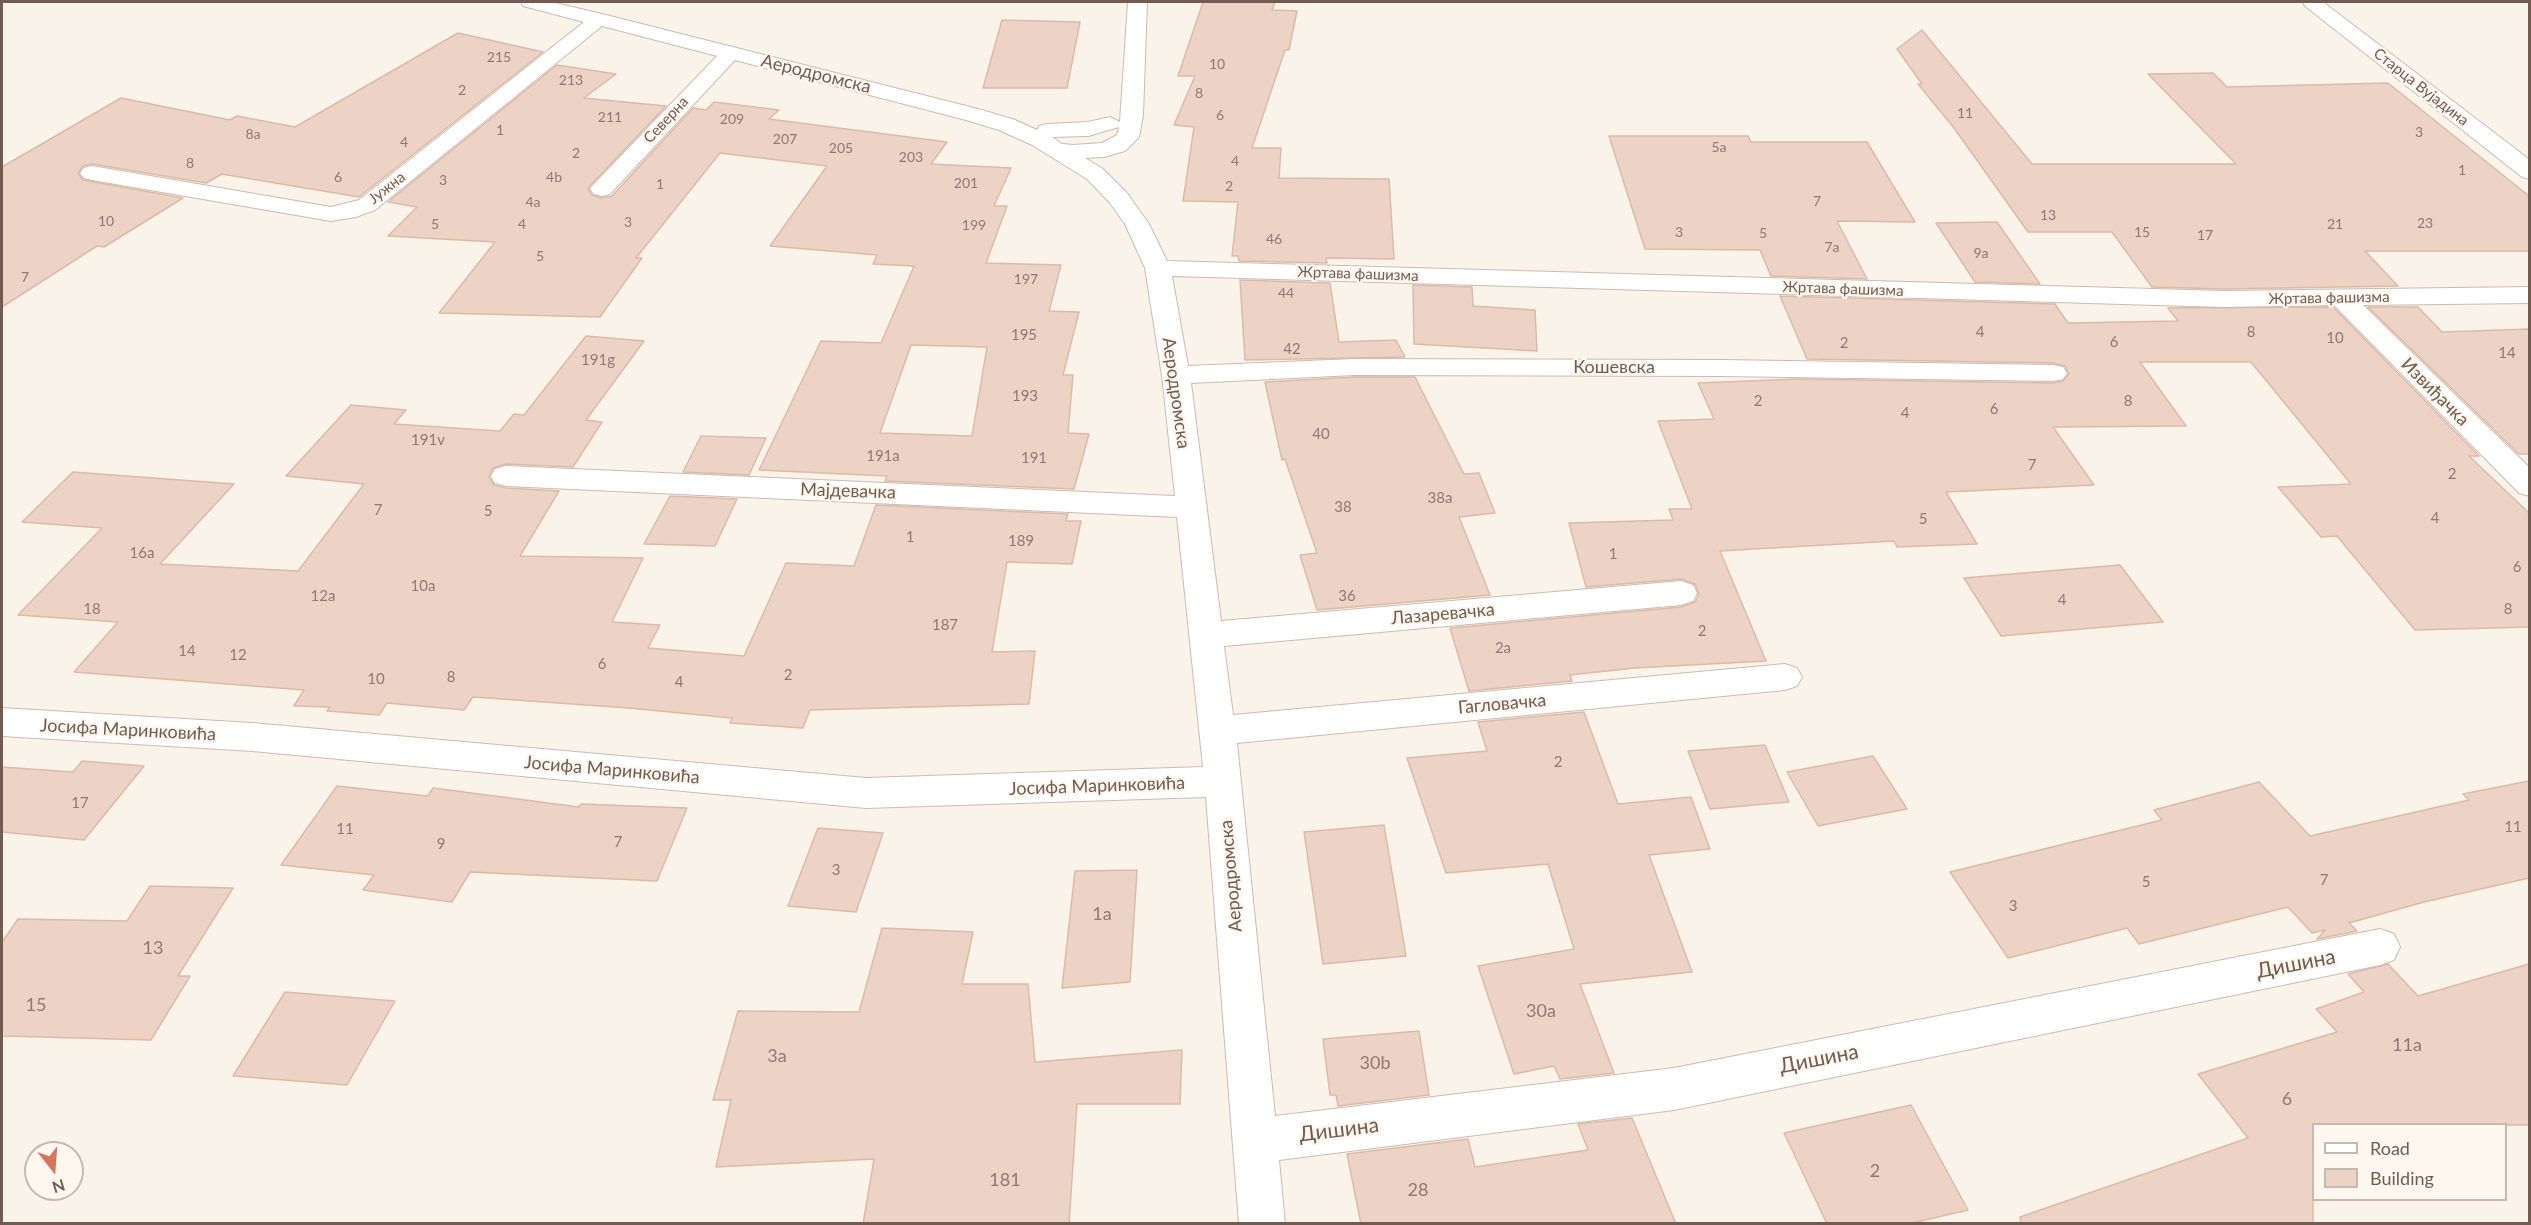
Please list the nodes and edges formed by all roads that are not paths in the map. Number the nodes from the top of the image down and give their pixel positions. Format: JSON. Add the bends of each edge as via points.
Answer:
{"nodes":[{"id":1,"x":530,"y":2,"type":"edge"},
{"id":2,"x":1138,"y":2,"type":"edge"},
{"id":3,"x":2312,"y":2,"type":"edge"},
{"id":4,"x":599,"y":19,"type":"junction"},
{"id":5,"x":731,"y":53,"type":"junction"},
{"id":6,"x":1123,"y":125,"type":"junction"},
{"id":7,"x":1022,"y":132,"type":"junction"},
{"id":8,"x":1057,"y":150,"type":"junction"},
{"id":9,"x":1089,"y":152,"type":"junction"},
{"id":10,"x":2529,"y":172,"type":"edge"},
{"id":11,"x":92,"y":173,"type":"dead end"},
{"id":12,"x":1095,"y":174,"type":"junction"},
{"id":13,"x":602,"y":189,"type":"dead end"},
{"id":14,"x":1130,"y":215,"type":"junction"},
{"id":15,"x":1158,"y":268,"type":"junction"},
{"id":16,"x":2529,"y":295,"type":"edge"},
{"id":17,"x":2341,"y":298,"type":"junction"},
{"id":18,"x":2053,"y":373,"type":"dead end"},
{"id":19,"x":1176,"y":376,"type":"junction"},
{"id":20,"x":506,"y":476,"type":"dead end"},
{"id":21,"x":2529,"y":486,"type":"edge"},
{"id":22,"x":1191,"y":507,"type":"junction"},
{"id":23,"x":1681,"y":593,"type":"dead end"},
{"id":24,"x":1206,"y":635,"type":"junction"},
{"id":25,"x":1785,"y":677,"type":"dead end"},
{"id":26,"x":2,"y":722,"type":"edge"},
{"id":27,"x":1218,"y":731,"type":"junction"},
{"id":28,"x":1223,"y":780,"type":"junction"},
{"id":29,"x":2380,"y":947,"type":"dead end"},
{"id":30,"x":1254,"y":1141,"type":"junction"},
{"id":31,"x":1262,"y":1224,"type":"edge"}],
"edges":[{"from":1,"to":4,"type":"street","name":"Аеродромска"},
{"from":2,"to":6,"type":"street"},
{"from":3,"to":10,"type":"street","name":"Старца Вујадина"},
{"from":4,"to":5,"type":"street","name":"Аеродромска"},
{"from":4,"to":11,"type":"street","name":"Јужна","via":[[367,205],[348,212],[322,213]]},
{"from":5,"to":7,"type":"street","name":"Аеродромска","via":[[974,115]]},
{"from":5,"to":13,"type":"street","name":"Северна"},
{"from":6,"to":7,"type":"street"},
{"from":6,"to":9,"type":"street","via":[[1117,146]]},
{"from":6,"to":14,"type":"street","via":[[1125,193]]},
{"from":7,"to":8,"type":"street","name":"Аеродромска"},
{"from":8,"to":9,"type":"street"},
{"from":8,"to":12,"type":"street","name":"Аеродромска"},
{"from":9,"to":12,"type":"street"},
{"from":12,"to":14,"type":"street","name":"Аеродромска"},
{"from":14,"to":15,"type":"street","name":"Аеродромска"},
{"from":15,"to":17,"type":"street","name":"Жртава фашизма","via":[[2213,299]]},
{"from":15,"to":19,"type":"street","name":"Аеродромска"},
{"from":16,"to":17,"type":"street","name":"Жртава фашизма"},
{"from":17,"to":21,"type":"street","name":"Извиђачка"},
{"from":18,"to":19,"type":"street","name":"Кошевска","via":[[1354,366]]},
{"from":19,"to":22,"type":"street","name":"Аеродромска"},
{"from":20,"to":22,"type":"street","name":"Мајдевачка"},
{"from":22,"to":24,"type":"street","name":"Аеродромска"},
{"from":23,"to":24,"type":"street","name":"Лазаревачка"},
{"from":24,"to":27,"type":"street","name":"Аеродромска"},
{"from":25,"to":27,"type":"street","name":"Гагловачка"},
{"from":26,"to":28,"type":"street","name":"Јосифа Маринковића","via":[[252,737],[866,793]]},
{"from":27,"to":28,"type":"street","name":"Аеродромска"},
{"from":28,"to":30,"type":"street","name":"Аеродромска"},
{"from":29,"to":30,"type":"street","name":"Дишина","via":[[1674,1089]]},
{"from":30,"to":31,"type":"street","name":"Аеродромска"}]}
